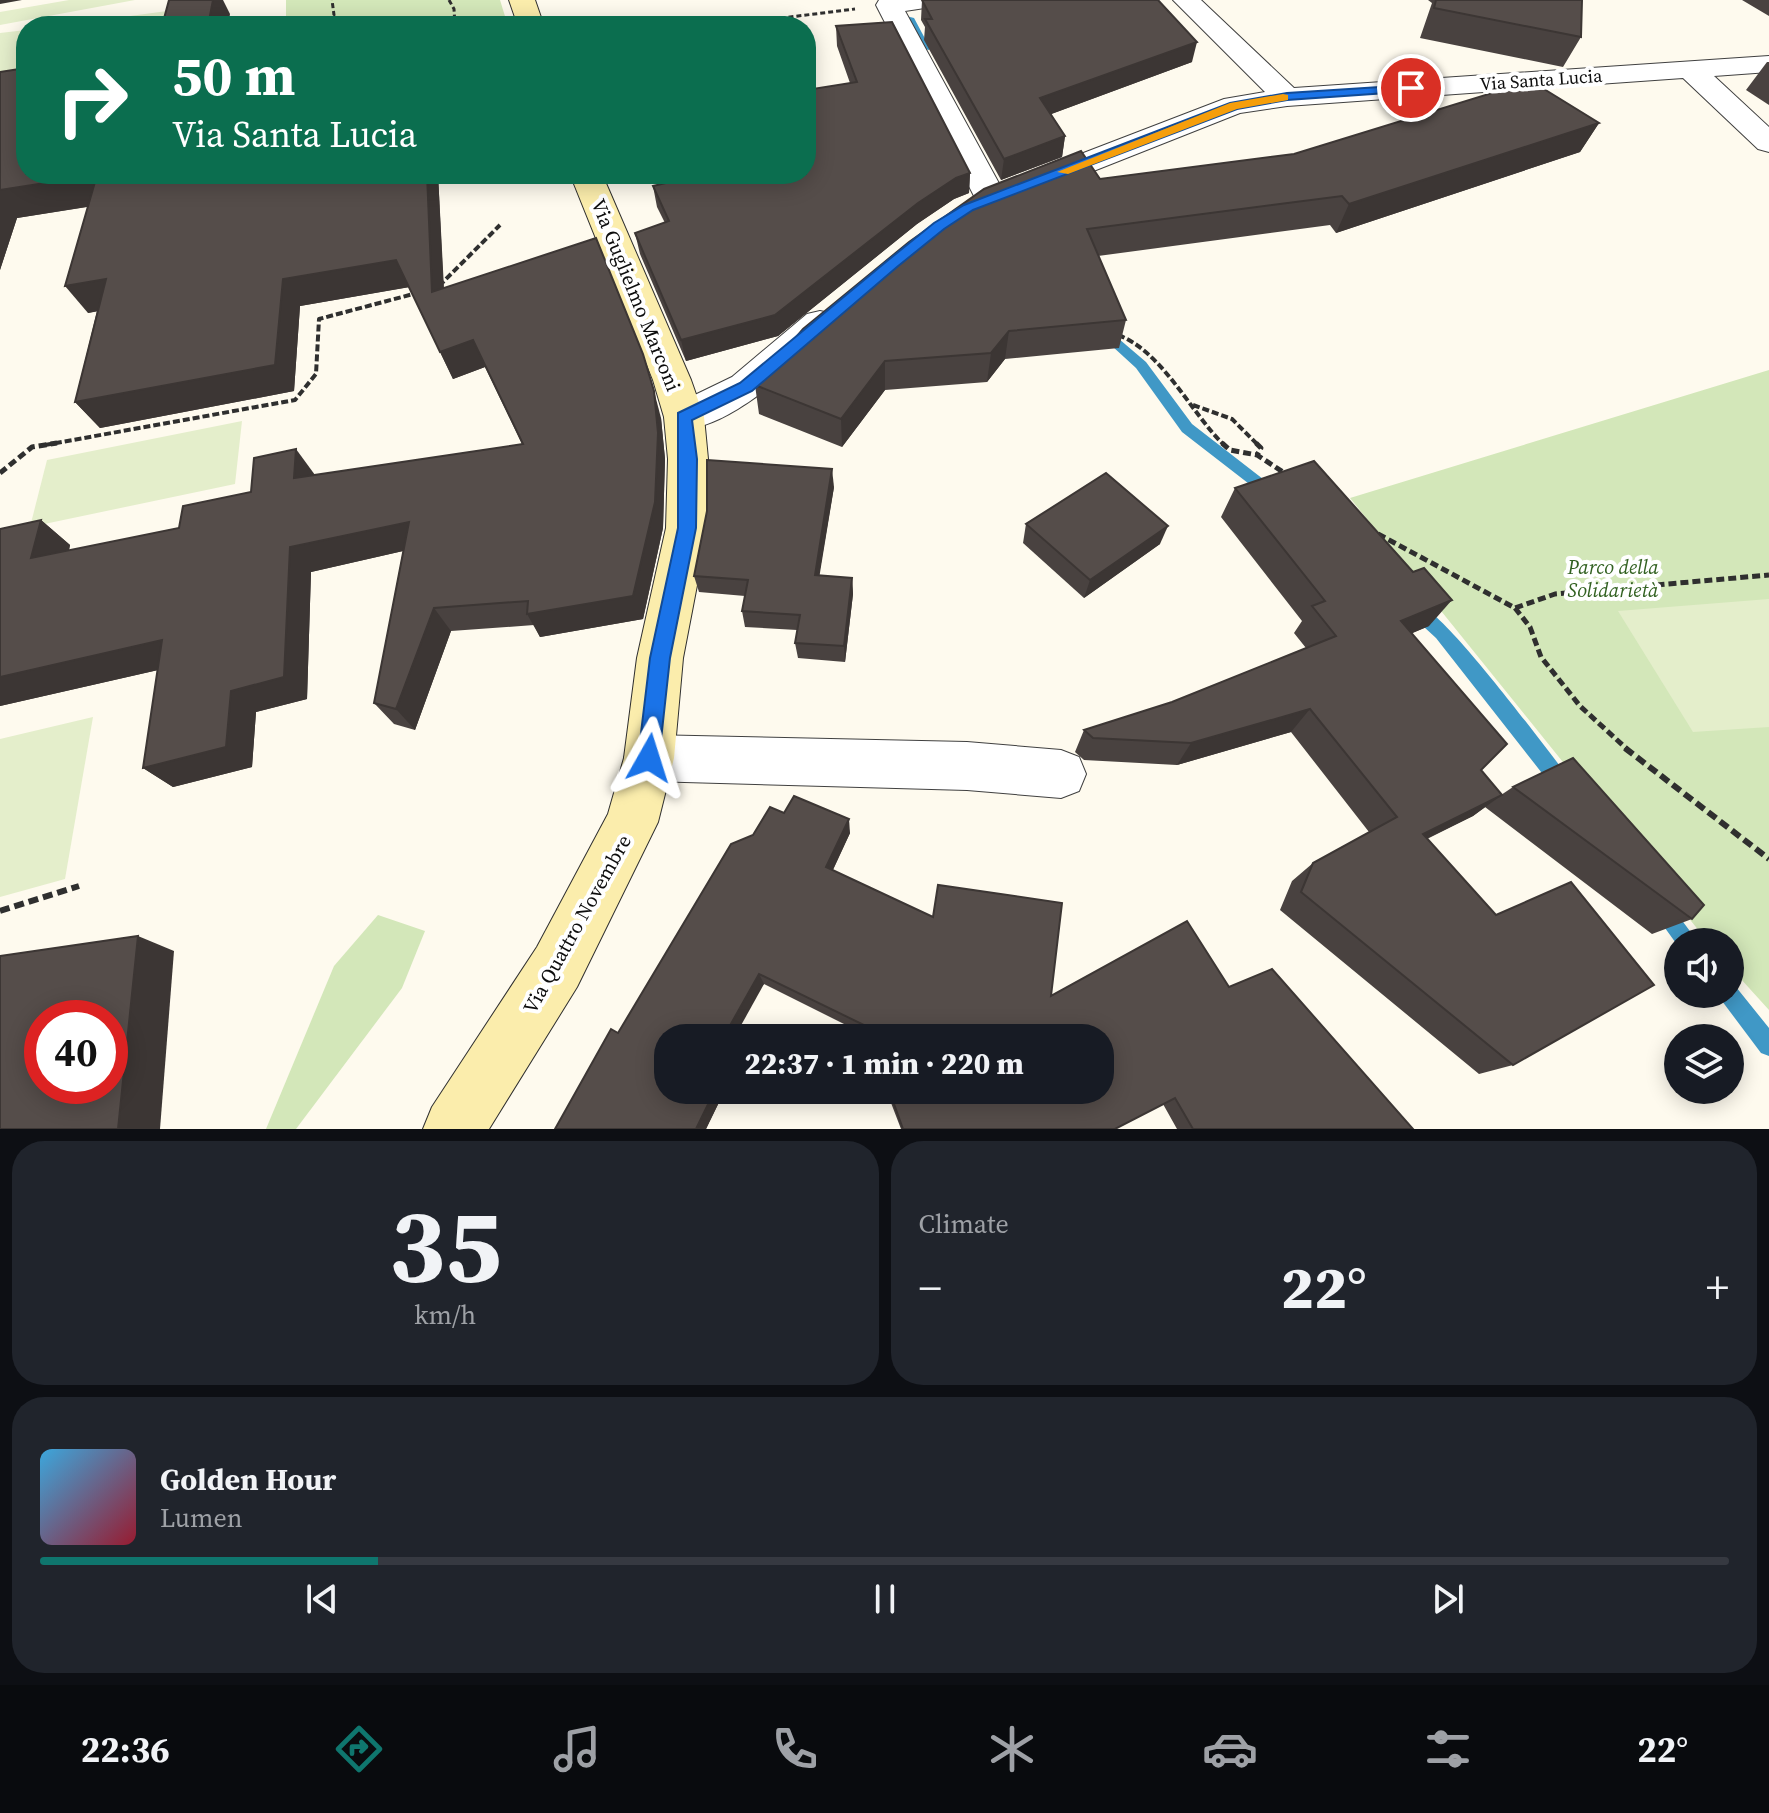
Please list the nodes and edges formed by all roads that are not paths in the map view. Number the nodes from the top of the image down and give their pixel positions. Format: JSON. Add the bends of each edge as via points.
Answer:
{"nodes":[{"id":1,"x":929,"y":0,"type":"edge"},
{"id":2,"x":1186,"y":0,"type":"edge"},
{"id":3,"x":889,"y":2,"type":"edge"},
{"id":4,"x":1769,"y":64,"type":"edge"},
{"id":5,"x":1691,"y":70,"type":"junction"},
{"id":6,"x":1287,"y":97,"type":"junction"},
{"id":7,"x":1761,"y":137,"type":"edge"},
{"id":8,"x":590,"y":184,"type":"edge"},
{"id":9,"x":844,"y":302,"type":"edge"},
{"id":10,"x":684,"y":417,"type":"junction"},
{"id":11,"x":649,"y":758,"type":"junction"},
{"id":12,"x":1061,"y":774,"type":"dead end"},
{"id":13,"x":454,"y":1129,"type":"edge"}],
"edges":[{"from":1,"to":3,"type":"street"},
{"from":2,"to":6,"type":"street"},
{"from":3,"to":6,"type":"street","name":"Via Santa Lucia","via":[[980,203],[1234,105]]},
{"from":4,"to":5,"type":"street","name":"Via Santa Lucia"},
{"from":5,"to":6,"type":"street","name":"Via Santa Lucia"},
{"from":5,"to":7,"type":"street"},
{"from":8,"to":10,"type":"street","name":"Via Guglielmo Marconi"},
{"from":9,"to":10,"type":"street","via":[[746,387]]},
{"from":10,"to":11,"type":"street","name":"Via Quattro Novembre","via":[[687,528],[660,658]]},
{"from":11,"to":12,"type":"street","via":[[967,766]]},
{"from":11,"to":13,"type":"street","name":"Via Quattro Novembre","via":[[632,822],[557,967]]}]}
